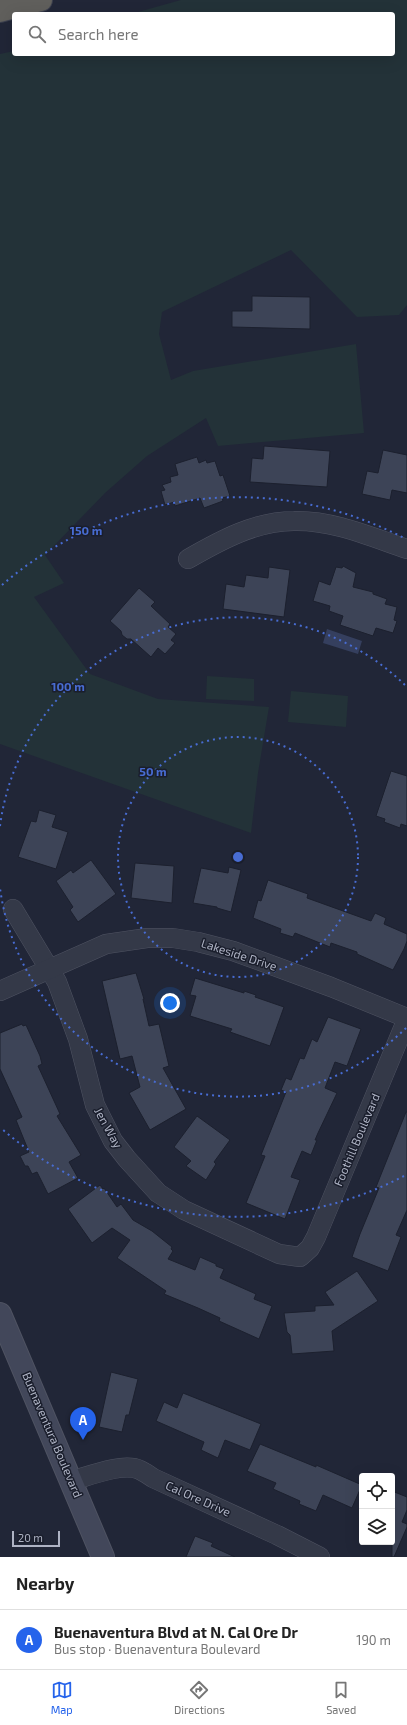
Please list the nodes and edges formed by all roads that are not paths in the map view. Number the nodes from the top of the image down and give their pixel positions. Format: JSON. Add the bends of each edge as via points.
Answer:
{"nodes":[{"id":1,"x":40,"y":0,"type":"edge"},
{"id":2,"x":0,"y":11,"type":"edge"},
{"id":3,"x":407,"y":549,"type":"edge"},
{"id":4,"x":188,"y":558,"type":"dead end"},
{"id":5,"x":13,"y":909,"type":"dead end"},
{"id":6,"x":50,"y":968,"type":"junction"},
{"id":7,"x":0,"y":991,"type":"edge"},
{"id":8,"x":407,"y":1019,"type":"edge"},
{"id":9,"x":300,"y":1257,"type":"joint"},
{"id":10,"x":0,"y":1314,"type":"edge"},
{"id":11,"x":72,"y":1481,"type":"junction"},
{"id":12,"x":103,"y":1557,"type":"edge"},
{"id":13,"x":320,"y":1557,"type":"edge"}],
"edges":[{"from":1,"to":2,"type":"highway"},
{"from":3,"to":4,"type":"street","via":[[349,530],[295,521],[250,528]]},
{"from":5,"to":6,"type":"street","name":"Jen Way"},
{"from":6,"to":7,"type":"street","name":"Lakeside Drive"},
{"from":6,"to":8,"type":"street","name":"Lakeside Drive","via":[[106,944],[147,938],[173,938],[233,951],[331,987]]},
{"from":6,"to":9,"type":"street","name":"Jen Way","via":[[78,1039],[95,1105],[113,1141],[137,1171],[158,1193],[184,1210],[279,1254]]},
{"from":8,"to":9,"type":"street","name":"Foothill Boulevard","via":[[316,1237],[310,1248]]},
{"from":10,"to":11,"type":"main road","name":"Buenaventura Boulevard"},
{"from":11,"to":12,"type":"main road","name":"Buenaventura Boulevard"},
{"from":11,"to":13,"type":"street","name":"Cal Ore Drive","via":[[110,1470],[139,1469]]}]}
